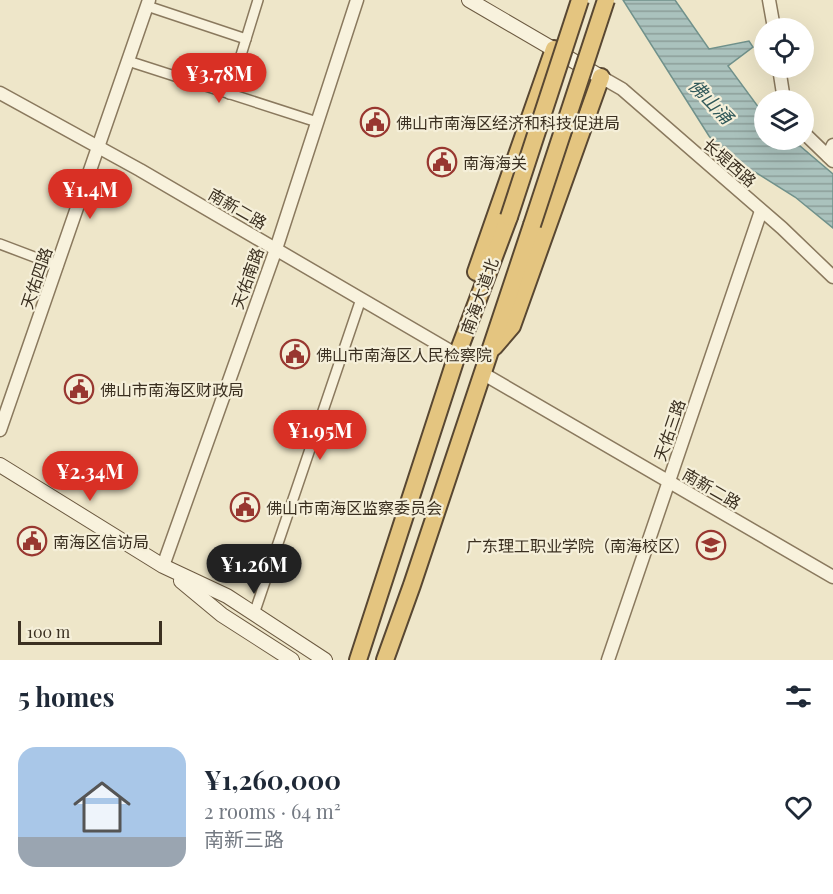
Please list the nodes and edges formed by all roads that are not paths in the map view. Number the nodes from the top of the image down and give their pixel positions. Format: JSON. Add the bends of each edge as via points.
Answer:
{"nodes":[{"id":1,"x":258,"y":0,"type":"edge"},
{"id":2,"x":357,"y":0,"type":"edge"},
{"id":3,"x":469,"y":0,"type":"edge"},
{"id":4,"x":580,"y":0,"type":"edge"},
{"id":5,"x":606,"y":0,"type":"edge"},
{"id":6,"x":769,"y":0,"type":"edge"},
{"id":7,"x":148,"y":3,"type":"edge"},
{"id":8,"x":772,"y":18,"type":"edge"},
{"id":9,"x":246,"y":39,"type":"junction"},
{"id":10,"x":554,"y":49,"type":"junction"},
{"id":11,"x":128,"y":61,"type":"junction"},
{"id":12,"x":601,"y":77,"type":"junction"},
{"id":13,"x":0,"y":93,"type":"edge"},
{"id":14,"x":229,"y":94,"type":"junction"},
{"id":15,"x":317,"y":122,"type":"junction"},
{"id":16,"x":814,"y":141,"type":"edge"},
{"id":17,"x":99,"y":149,"type":"junction"},
{"id":18,"x":831,"y":154,"type":"edge"},
{"id":19,"x":761,"y":211,"type":"junction"},
{"id":20,"x":0,"y":244,"type":"edge"},
{"id":21,"x":276,"y":249,"type":"junction"},
{"id":22,"x":58,"y":266,"type":"junction"},
{"id":23,"x":833,"y":277,"type":"edge"},
{"id":24,"x":361,"y":298,"type":"junction"},
{"id":25,"x":469,"y":323,"type":"junction"},
{"id":26,"x":457,"y":355,"type":"junction"},
{"id":27,"x":488,"y":355,"type":"junction"},
{"id":28,"x":482,"y":373,"type":"junction"},
{"id":29,"x":0,"y":430,"type":"edge"},
{"id":30,"x":0,"y":465,"type":"edge"},
{"id":31,"x":669,"y":482,"type":"junction"},
{"id":32,"x":163,"y":566,"type":"junction"},
{"id":33,"x":833,"y":577,"type":"edge"},
{"id":34,"x":254,"y":614,"type":"junction"},
{"id":35,"x":292,"y":660,"type":"edge"},
{"id":36,"x":325,"y":660,"type":"edge"},
{"id":37,"x":358,"y":660,"type":"edge"},
{"id":38,"x":385,"y":660,"type":"edge"},
{"id":39,"x":608,"y":660,"type":"edge"}],
"edges":[{"from":1,"to":9,"type":"street"},
{"from":2,"to":15,"type":"street","name":"天佑南路"},
{"from":3,"to":10,"type":"main road"},
{"from":4,"to":25,"type":"highway","name":"南海大道北","bridge":true,"via":[[509,217]]},
{"from":5,"to":27,"type":"highway","name":"南海大道北","bridge":true},
{"from":6,"to":8,"type":"street"},
{"from":7,"to":9,"type":"street"},
{"from":7,"to":11,"type":"street","name":"天佑四路"},
{"from":9,"to":14,"type":"street"},
{"from":10,"to":12,"type":"main road"},
{"from":10,"to":25,"type":"highway","via":[[468,297]]},
{"from":11,"to":14,"type":"street"},
{"from":11,"to":17,"type":"street","name":"天佑四路"},
{"from":12,"to":19,"type":"street","name":"长堤西路","via":[[622,89]]},
{"from":12,"to":27,"type":"highway","via":[[512,326]]},
{"from":13,"to":17,"type":"street","name":"南新二路"},
{"from":14,"to":15,"type":"street"},
{"from":15,"to":21,"type":"street","name":"天佑南路"},
{"from":16,"to":18,"type":"street"},
{"from":17,"to":21,"type":"street","name":"南新二路"},
{"from":17,"to":22,"type":"street","name":"天佑四路"},
{"from":19,"to":23,"type":"street","name":"长堤西路"},
{"from":19,"to":31,"type":"street","name":"天佑三路"},
{"from":20,"to":22,"type":"street"},
{"from":21,"to":24,"type":"street","name":"南新二路"},
{"from":21,"to":32,"type":"street","name":"天佑南路"},
{"from":22,"to":29,"type":"street","name":"天佑四路"},
{"from":24,"to":26,"type":"street","name":"南新二路"},
{"from":24,"to":34,"type":"street"},
{"from":25,"to":26,"type":"highway","name":"南海大道北"},
{"from":26,"to":37,"type":"highway","name":"南海大道北"},
{"from":27,"to":28,"type":"highway","name":"南海大道北"},
{"from":28,"to":31,"type":"street","name":"南新二路"},
{"from":28,"to":38,"type":"highway","name":"南海大道北"},
{"from":30,"to":32,"type":"main road"},
{"from":31,"to":33,"type":"street","name":"南新二路"},
{"from":31,"to":39,"type":"street","name":"天佑三路"},
{"from":32,"to":34,"type":"main road","via":[[227,596]]},
{"from":32,"to":35,"type":"main road","via":[[222,615]]},
{"from":34,"to":36,"type":"main road"}]}
